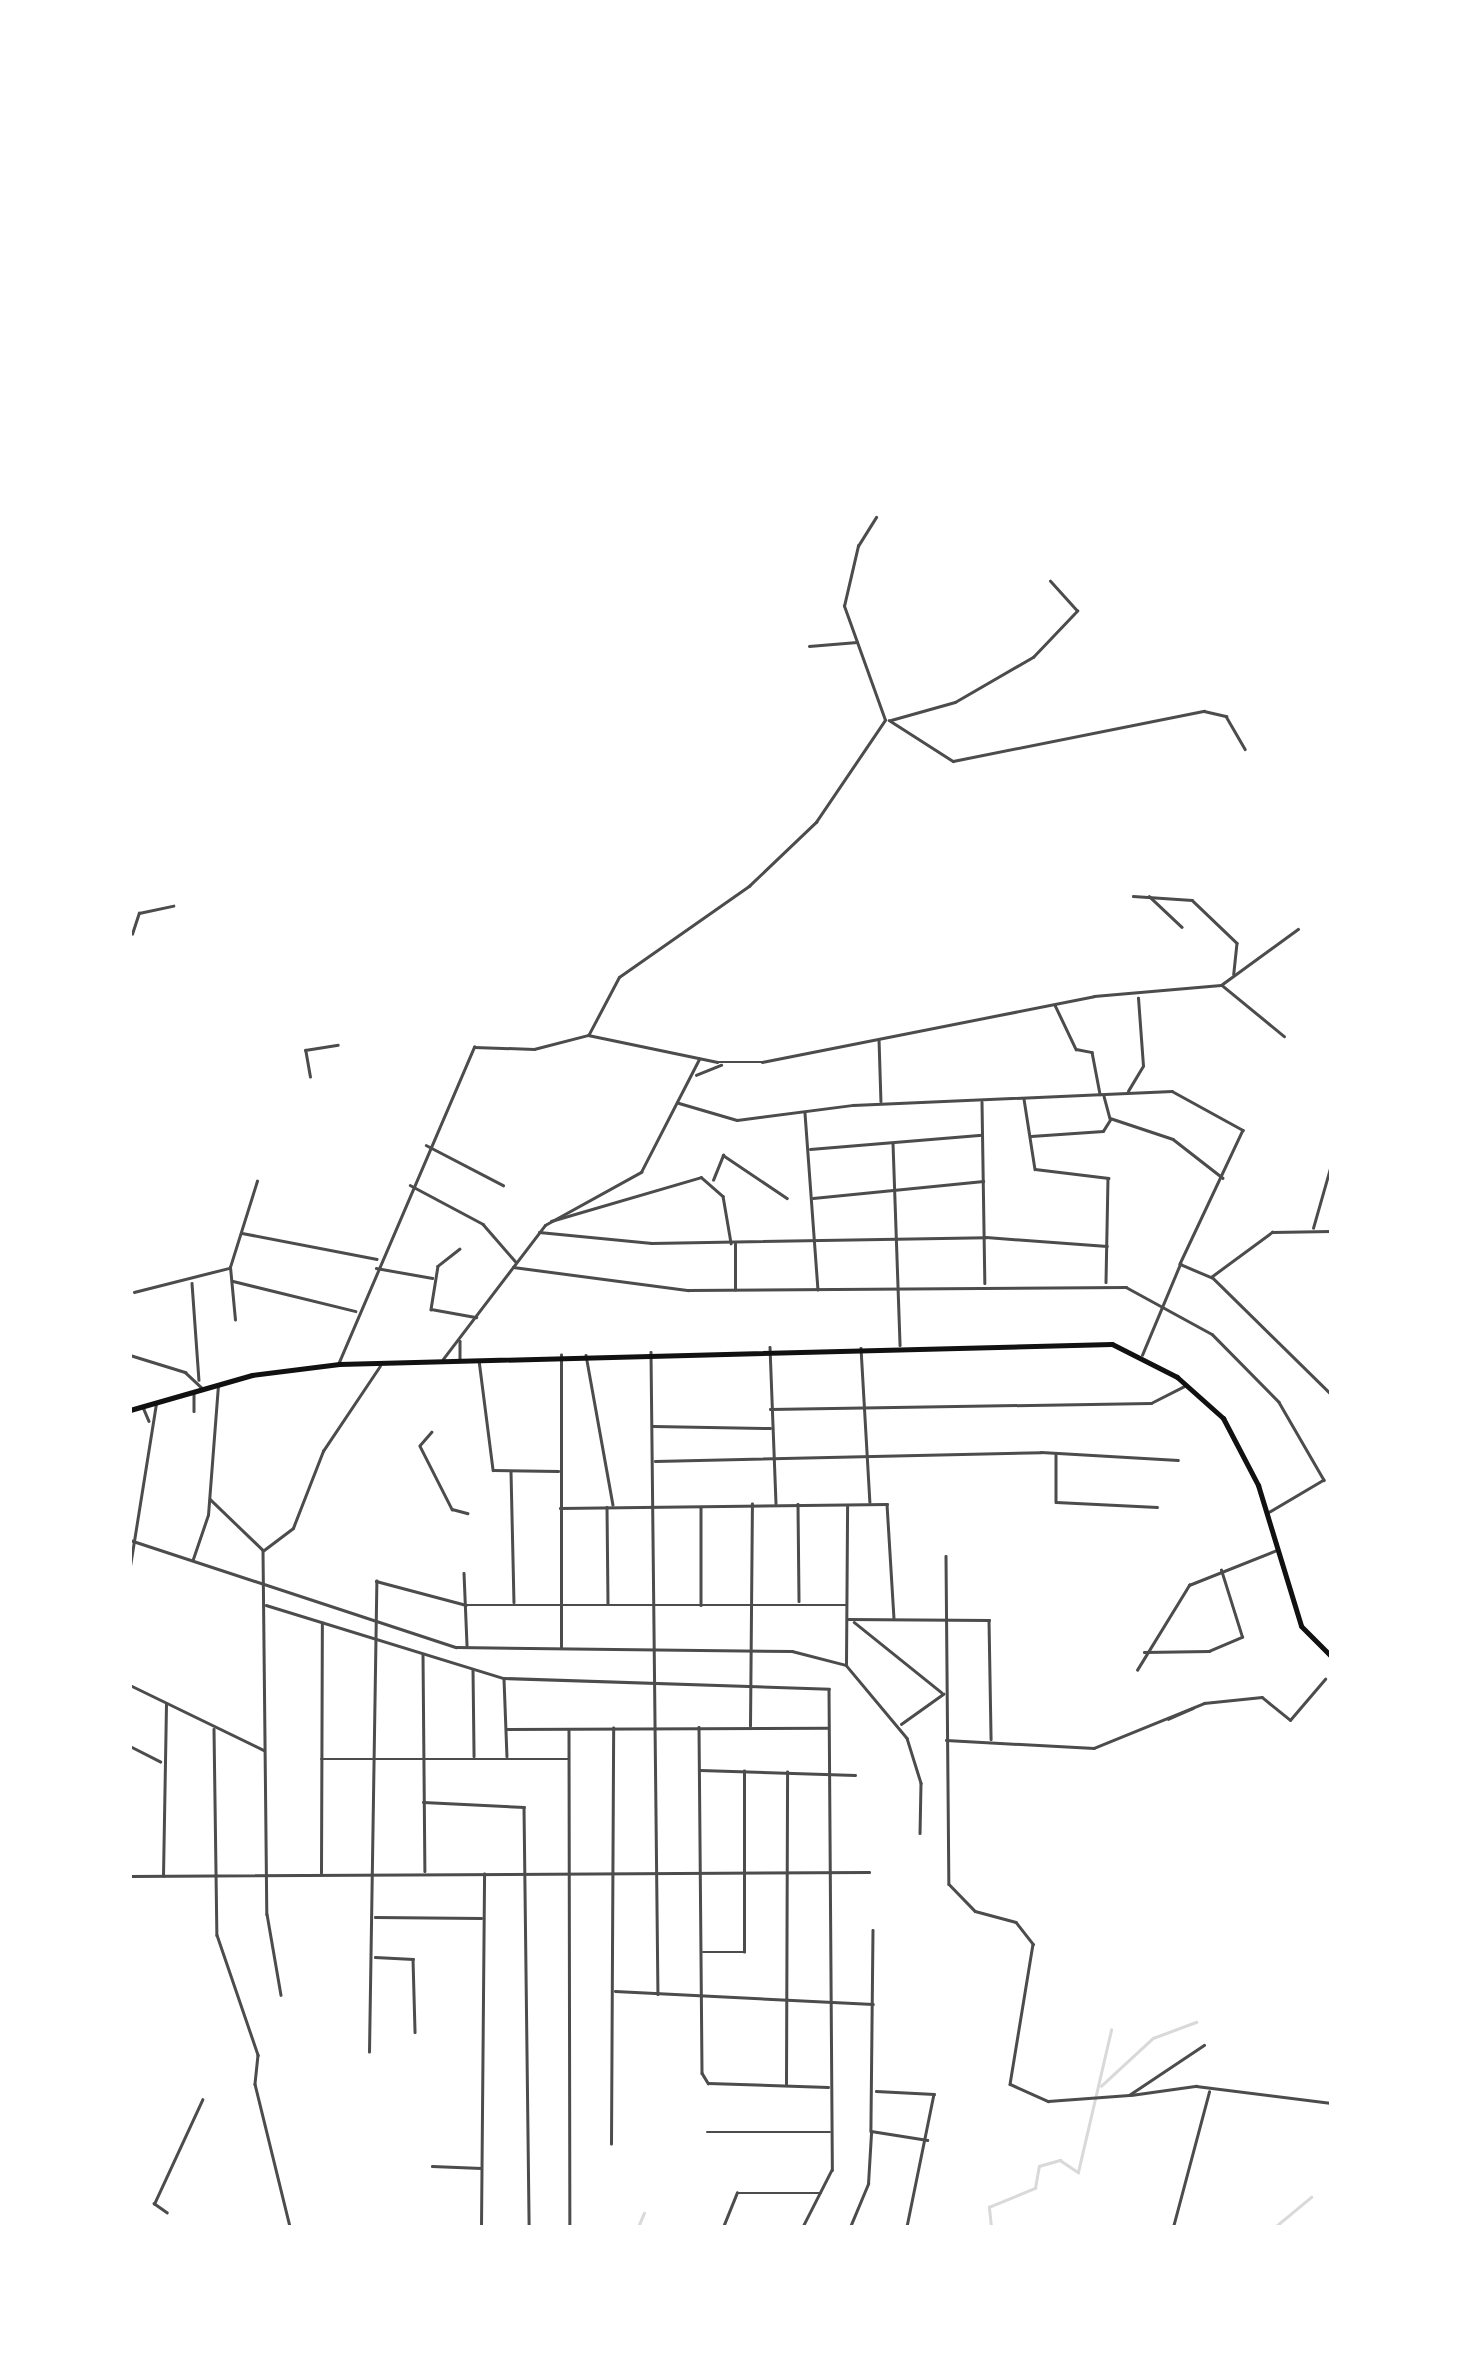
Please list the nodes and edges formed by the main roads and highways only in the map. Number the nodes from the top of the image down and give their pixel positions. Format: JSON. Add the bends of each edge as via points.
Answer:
{"nodes":[{"id":1,"x":130,"y":1410,"type":"edge"},
{"id":2,"x":1331,"y":1656,"type":"edge"}],
"edges":[{"from":1,"to":2,"type":"highway","via":[[218,1384],[339,1364],[770,1347],[1098,1343],[1142,1355],[1188,1384],[1234,1434],[1268,1513],[1301,1626]]}]}
